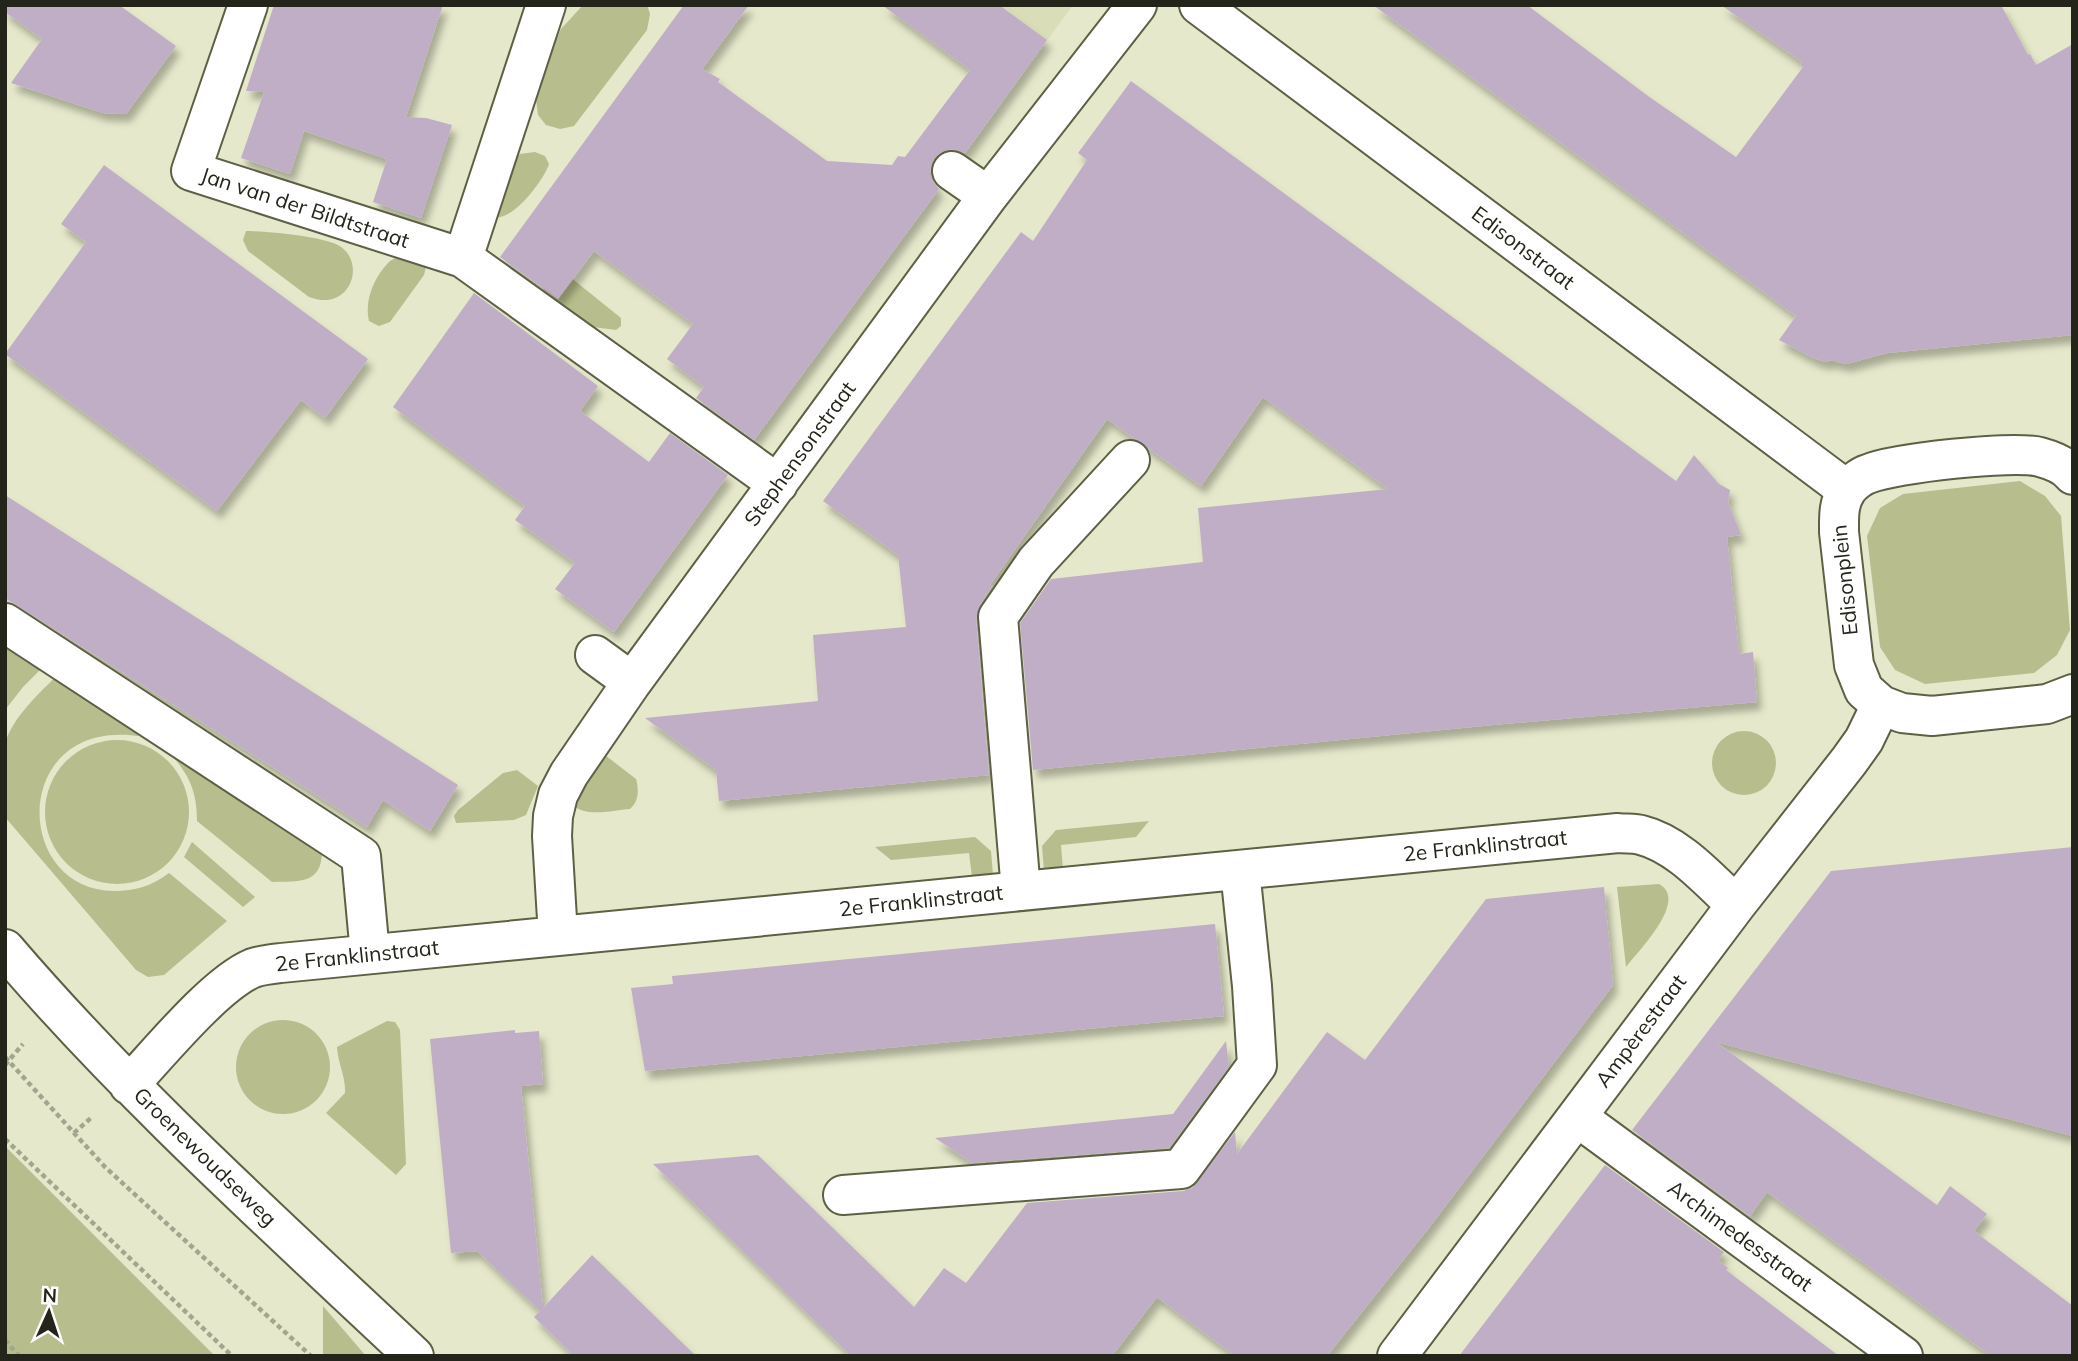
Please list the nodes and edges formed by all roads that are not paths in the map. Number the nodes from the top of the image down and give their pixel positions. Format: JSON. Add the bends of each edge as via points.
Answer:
{"nodes":[{"id":1,"x":547,"y":5,"type":"edge"},
{"id":2,"x":1137,"y":5,"type":"edge"},
{"id":3,"x":1199,"y":5,"type":"edge"},
{"id":4,"x":243,"y":6,"type":"edge"},
{"id":5,"x":952,"y":171,"type":"dead end"},
{"id":6,"x":988,"y":196,"type":"junction"},
{"id":7,"x":463,"y":258,"type":"junction"},
{"id":8,"x":1130,"y":460,"type":"dead end"},
{"id":9,"x":2071,"y":469,"type":"edge"},
{"id":10,"x":778,"y":484,"type":"junction"},
{"id":11,"x":1847,"y":490,"type":"junction"},
{"id":12,"x":5,"y":623,"type":"edge"},
{"id":13,"x":595,"y":655,"type":"dead end"},
{"id":14,"x":632,"y":682,"type":"junction"},
{"id":15,"x":2073,"y":694,"type":"edge"},
{"id":16,"x":1881,"y":705,"type":"junction"},
{"id":17,"x":1240,"y":870,"type":"junction"},
{"id":18,"x":1021,"y":891,"type":"junction"},
{"id":19,"x":1736,"y":905,"type":"junction"},
{"id":20,"x":558,"y":936,"type":"junction"},
{"id":21,"x":5,"y":949,"type":"edge"},
{"id":22,"x":370,"y":954,"type":"junction"},
{"id":23,"x":129,"y":1085,"type":"junction"},
{"id":24,"x":1577,"y":1117,"type":"junction"},
{"id":25,"x":843,"y":1195,"type":"dead end"},
{"id":26,"x":414,"y":1356,"type":"edge"},
{"id":27,"x":1397,"y":1356,"type":"edge"},
{"id":28,"x":1903,"y":1356,"type":"edge"}],
"edges":[{"from":1,"to":7,"type":"street"},
{"from":2,"to":6,"type":"street","name":"Stephensonstraat"},
{"from":3,"to":11,"type":"street","name":"Edisonstraat"},
{"from":4,"to":7,"type":"street","name":"Jan van der Bildtstraat","via":[[191,171]]},
{"from":5,"to":6,"type":"street"},
{"from":6,"to":10,"type":"street","name":"Stephensonstraat"},
{"from":7,"to":10,"type":"street","name":"Jan van der Bildtstraat"},
{"from":8,"to":18,"type":"street","via":[[1036,562],[998,617]]},
{"from":9,"to":11,"type":"street","via":[[2039,457],[2007,455],[1892,466],[1865,475]]},
{"from":10,"to":14,"type":"street","name":"Stephensonstraat"},
{"from":11,"to":16,"type":"street","name":"Edisonplein","via":[[1839,511],[1839,532],[1854,665],[1864,690]]},
{"from":12,"to":22,"type":"street","via":[[361,856]]},
{"from":13,"to":14,"type":"street"},
{"from":14,"to":20,"type":"street","name":"Stephensonstraat","via":[[558,795],[552,836]]},
{"from":15,"to":16,"type":"street","via":[[2048,704],[1932,716]]},
{"from":16,"to":19,"type":"street","name":"Ampèrestraat","via":[[1849,761]]},
{"from":17,"to":18,"type":"street","name":"2e Franklinstraat"},
{"from":17,"to":19,"type":"street","name":"2e Franklinstraat","via":[[1618,833],[1641,835],[1682,856]]},
{"from":17,"to":25,"type":"street","via":[[1257,1065],[1181,1169]]},
{"from":18,"to":20,"type":"street","name":"2e Franklinstraat"},
{"from":19,"to":24,"type":"street","name":"Ampèrestraat"},
{"from":20,"to":22,"type":"street","name":"2e Franklinstraat"},
{"from":21,"to":23,"type":"street","name":"Groenewoudseweg"},
{"from":22,"to":23,"type":"street","name":"2e Franklinstraat","via":[[254,968],[195,1014]]},
{"from":23,"to":26,"type":"street","name":"Groenewoudseweg"},
{"from":24,"to":27,"type":"street","name":"Ampèrestraat"},
{"from":24,"to":28,"type":"street","name":"Archimedesstraat"}]}
